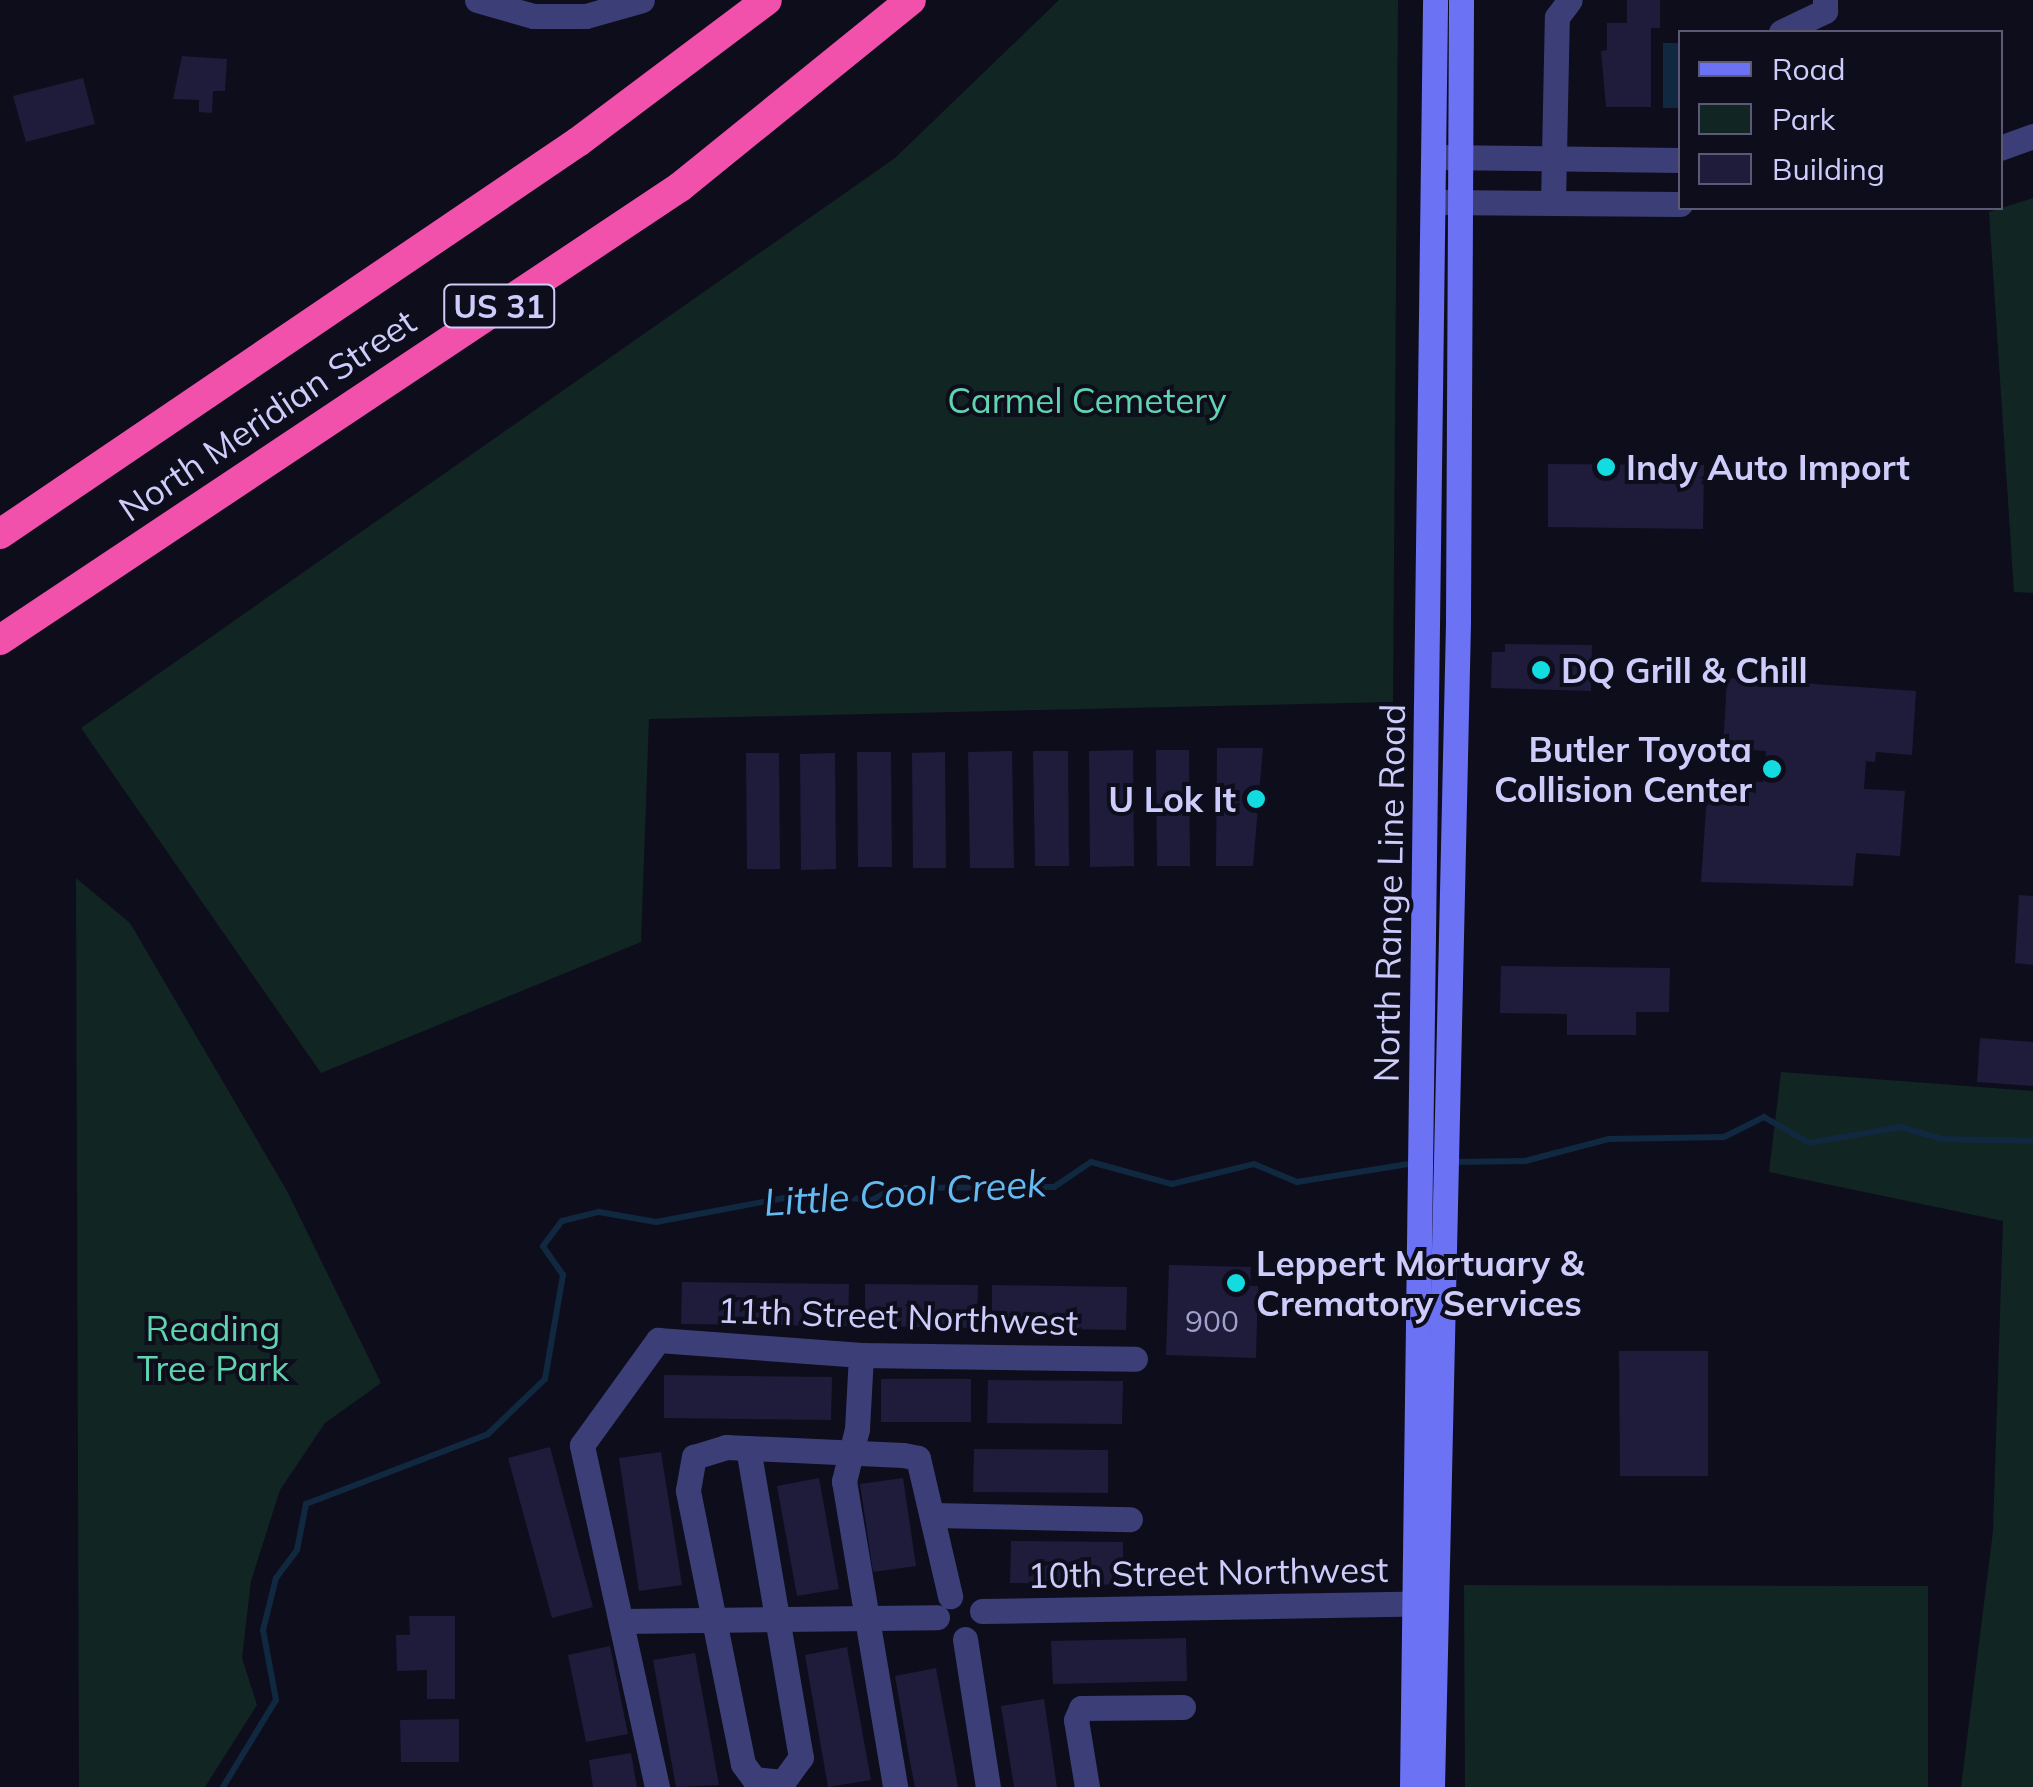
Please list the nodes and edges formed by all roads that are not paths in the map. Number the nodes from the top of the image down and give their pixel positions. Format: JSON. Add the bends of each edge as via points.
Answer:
{"nodes":[{"id":1,"x":477,"y":0,"type":"edge"},
{"id":2,"x":642,"y":0,"type":"edge"},
{"id":3,"x":767,"y":0,"type":"edge"},
{"id":4,"x":910,"y":0,"type":"edge"},
{"id":5,"x":1435,"y":0,"type":"edge"},
{"id":6,"x":1460,"y":0,"type":"edge"},
{"id":7,"x":1570,"y":0,"type":"edge"},
{"id":8,"x":1825,"y":0,"type":"edge"},
{"id":9,"x":1785,"y":30,"type":"edge"},
{"id":10,"x":2033,"y":136,"type":"edge"},
{"id":11,"x":2003,"y":147,"type":"edge"},
{"id":12,"x":1446,"y":157,"type":"junction"},
{"id":13,"x":1554,"y":158,"type":"junction"},
{"id":14,"x":1678,"y":160,"type":"edge"},
{"id":15,"x":1446,"y":202,"type":"junction"},
{"id":16,"x":1552,"y":202,"type":"junction"},
{"id":17,"x":1678,"y":204,"type":"edge"},
{"id":18,"x":0,"y":534,"type":"edge"},
{"id":19,"x":0,"y":640,"type":"edge"},
{"id":20,"x":861,"y":1355,"type":"junction"},
{"id":21,"x":1135,"y":1360,"type":"dead end"},
{"id":22,"x":748,"y":1448,"type":"junction"},
{"id":23,"x":847,"y":1454,"type":"junction"},
{"id":24,"x":932,"y":1516,"type":"junction"},
{"id":25,"x":1130,"y":1519,"type":"dead end"},
{"id":26,"x":1422,"y":1603,"type":"junction"},
{"id":27,"x":943,"y":1606,"type":"junction"},
{"id":28,"x":982,"y":1611,"type":"junction"},
{"id":29,"x":772,"y":1618,"type":"junction"},
{"id":30,"x":866,"y":1618,"type":"junction"},
{"id":31,"x":713,"y":1619,"type":"junction"},
{"id":32,"x":622,"y":1622,"type":"junction"},
{"id":33,"x":965,"y":1640,"type":"junction"},
{"id":34,"x":1183,"y":1706,"type":"dead end"},
{"id":35,"x":657,"y":1787,"type":"edge"},
{"id":36,"x":895,"y":1787,"type":"edge"},
{"id":37,"x":988,"y":1787,"type":"edge"},
{"id":38,"x":1087,"y":1787,"type":"edge"},
{"id":39,"x":1412,"y":1787,"type":"edge"},
{"id":40,"x":1432,"y":1787,"type":"edge"}],
"edges":[{"from":1,"to":2,"type":"street","via":[[533,16],[586,16]]},
{"from":3,"to":18,"type":"highway","name":"North Meridian Street","number":"US 31","via":[[578,142]]},
{"from":4,"to":19,"type":"highway","name":"North Meridian Street","number":"US 31","via":[[680,186]]},
{"from":5,"to":12,"type":"main road","name":"North Range Line Road"},
{"from":6,"to":12,"type":"main road","name":"North Range Line Road"},
{"from":7,"to":13,"type":"street","via":[[1557,17]]},
{"from":8,"to":9,"type":"street","via":[[1825,11]]},
{"from":10,"to":11,"type":"street"},
{"from":12,"to":13,"type":"street"},
{"from":12,"to":15,"type":"main road","name":"North Range Line Road"},
{"from":13,"to":14,"type":"street"},
{"from":13,"to":16,"type":"street"},
{"from":15,"to":16,"type":"street"},
{"from":15,"to":26,"type":"main road","name":"North Range Line Road","via":[[1420,1197]]},
{"from":15,"to":26,"type":"main road","name":"North Range Line Road","via":[[1449,1198]]},
{"from":16,"to":17,"type":"street"},
{"from":20,"to":21,"type":"street","name":"11th Street Northwest"},
{"from":20,"to":23,"type":"street","via":[[857,1429]]},
{"from":20,"to":32,"type":"street","name":"11th Street Northwest","via":[[658,1340],[582,1445]]},
{"from":22,"to":23,"type":"street"},
{"from":22,"to":29,"type":"street"},
{"from":22,"to":31,"type":"street","via":[[694,1457],[688,1490]]},
{"from":23,"to":24,"type":"street","via":[[918,1458]]},
{"from":23,"to":30,"type":"street","via":[[844,1481]]},
{"from":24,"to":25,"type":"street"},
{"from":24,"to":27,"type":"street"},
{"from":26,"to":28,"type":"street","name":"10th Street Northwest"},
{"from":26,"to":39,"type":"main road","name":"North Range Line Road"},
{"from":26,"to":40,"type":"main road","name":"North Range Line Road"},
{"from":27,"to":28,"type":"street","via":[[967,1595]]},
{"from":27,"to":30,"type":"street"},
{"from":27,"to":33,"type":"street","via":[[945,1635]]},
{"from":28,"to":33,"type":"street","via":[[981,1627]]},
{"from":29,"to":30,"type":"street"},
{"from":29,"to":31,"type":"street"},
{"from":29,"to":31,"type":"street","via":[[801,1757],[791,1777],[773,1785],[754,1779],[743,1764]]},
{"from":30,"to":36,"type":"street"},
{"from":31,"to":32,"type":"street"},
{"from":32,"to":35,"type":"street"},
{"from":33,"to":37,"type":"street"},
{"from":34,"to":38,"type":"street","via":[[1081,1708],[1076,1720]]}]}
